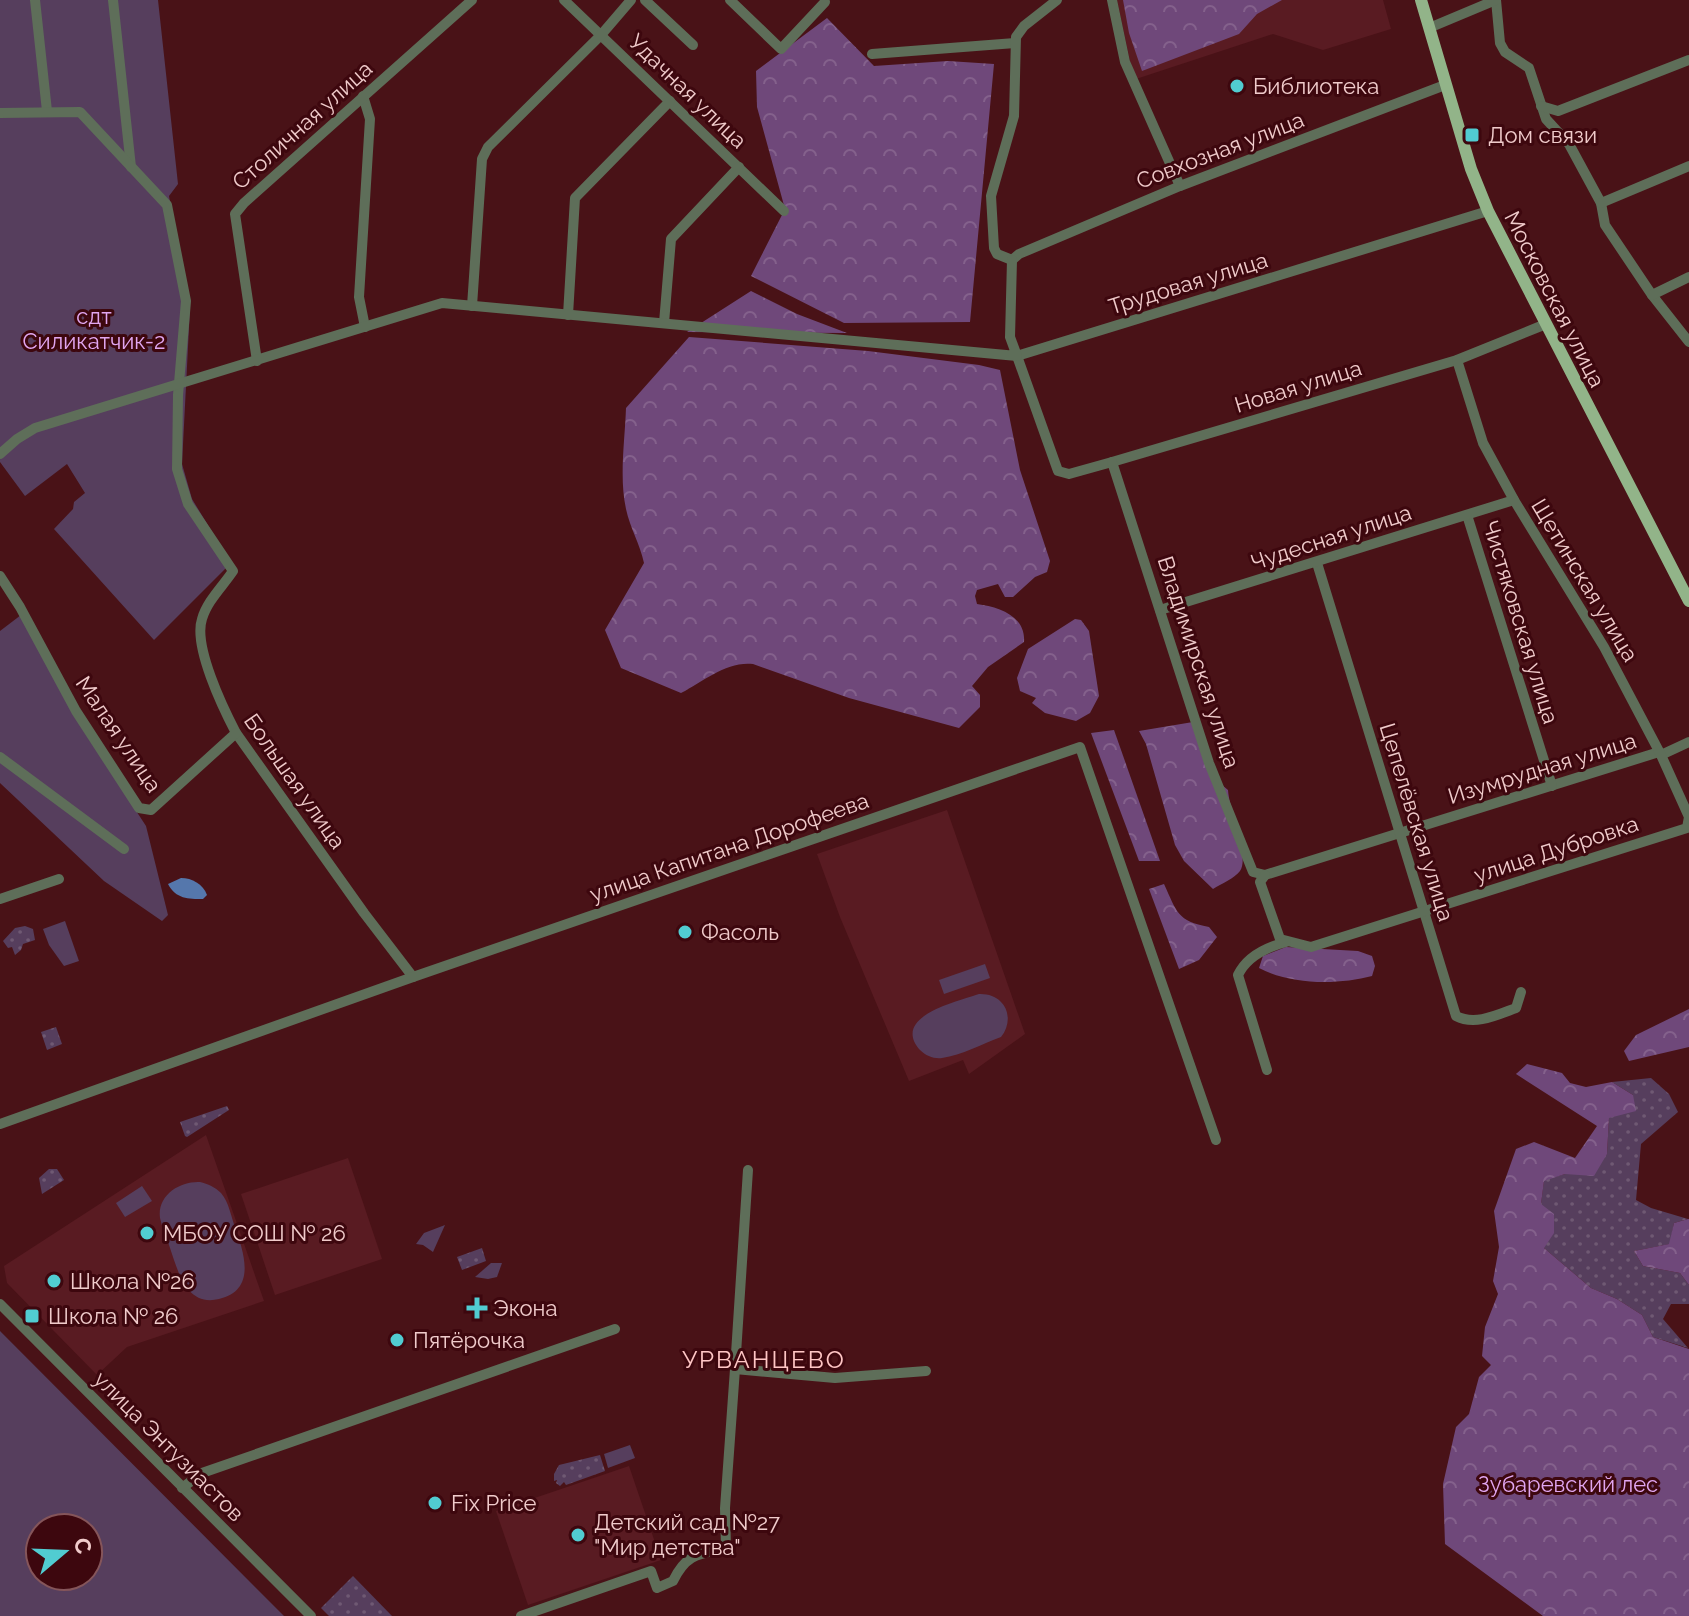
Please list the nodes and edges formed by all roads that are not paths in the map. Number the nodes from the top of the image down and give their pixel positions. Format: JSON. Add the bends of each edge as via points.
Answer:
{"nodes":[{"id":1,"x":35,"y":0,"type":"edge"},
{"id":2,"x":113,"y":0,"type":"edge"},
{"id":3,"x":472,"y":0,"type":"edge"},
{"id":4,"x":564,"y":0,"type":"edge"},
{"id":5,"x":631,"y":0,"type":"edge"},
{"id":6,"x":645,"y":0,"type":"edge"},
{"id":7,"x":730,"y":0,"type":"edge"},
{"id":8,"x":1057,"y":0,"type":"edge"},
{"id":9,"x":1112,"y":0,"type":"edge"},
{"id":10,"x":1421,"y":0,"type":"edge"},
{"id":11,"x":1496,"y":0,"type":"edge"},
{"id":12,"x":825,"y":2,"type":"edge"},
{"id":13,"x":1429,"y":28,"type":"junction"},
{"id":14,"x":601,"y":35,"type":"junction"},
{"id":15,"x":1015,"y":43,"type":"junction"},
{"id":16,"x":693,"y":45,"type":"dead end"},
{"id":17,"x":872,"y":54,"type":"dead end"},
{"id":18,"x":1689,"y":60,"type":"edge"},
{"id":19,"x":1445,"y":85,"type":"junction"},
{"id":20,"x":363,"y":96,"type":"junction"},
{"id":21,"x":670,"y":101,"type":"junction"},
{"id":22,"x":1541,"y":106,"type":"junction"},
{"id":23,"x":47,"y":111,"type":"junction"},
{"id":24,"x":0,"y":113,"type":"edge"},
{"id":25,"x":1689,"y":166,"type":"edge"},
{"id":26,"x":131,"y":167,"type":"junction"},
{"id":27,"x":739,"y":167,"type":"junction"},
{"id":28,"x":1180,"y":186,"type":"junction"},
{"id":29,"x":1601,"y":203,"type":"junction"},
{"id":30,"x":784,"y":211,"type":"dead end"},
{"id":31,"x":1488,"y":211,"type":"junction"},
{"id":32,"x":1012,"y":260,"type":"junction"},
{"id":33,"x":1689,"y":277,"type":"edge"},
{"id":34,"x":1652,"y":295,"type":"junction"},
{"id":35,"x":472,"y":306,"type":"junction"},
{"id":36,"x":568,"y":315,"type":"junction"},
{"id":37,"x":664,"y":323,"type":"junction"},
{"id":38,"x":1546,"y":324,"type":"junction"},
{"id":39,"x":365,"y":327,"type":"junction"},
{"id":40,"x":1689,"y":342,"type":"edge"},
{"id":41,"x":1017,"y":356,"type":"junction"},
{"id":42,"x":1457,"y":360,"type":"junction"},
{"id":43,"x":257,"y":361,"type":"junction"},
{"id":44,"x":179,"y":385,"type":"junction"},
{"id":45,"x":0,"y":454,"type":"edge"},
{"id":46,"x":1112,"y":462,"type":"junction"},
{"id":47,"x":1514,"y":500,"type":"junction"},
{"id":48,"x":1467,"y":515,"type":"junction"},
{"id":49,"x":1317,"y":563,"type":"junction"},
{"id":50,"x":0,"y":576,"type":"edge"},
{"id":51,"x":1689,"y":601,"type":"edge"},
{"id":52,"x":1160,"y":610,"type":"junction"},
{"id":53,"x":236,"y":733,"type":"junction"},
{"id":54,"x":1689,"y":742,"type":"edge"},
{"id":55,"x":1660,"y":754,"type":"junction"},
{"id":56,"x":0,"y":757,"type":"edge"},
{"id":57,"x":1552,"y":786,"type":"junction"},
{"id":58,"x":1689,"y":817,"type":"edge"},
{"id":59,"x":1400,"y":833,"type":"junction"},
{"id":60,"x":124,"y":849,"type":"dead end"},
{"id":61,"x":1259,"y":873,"type":"junction"},
{"id":62,"x":59,"y":879,"type":"dead end"},
{"id":63,"x":0,"y":899,"type":"edge"},
{"id":64,"x":1423,"y":913,"type":"junction"},
{"id":65,"x":1288,"y":941,"type":"junction"},
{"id":66,"x":413,"y":977,"type":"junction"},
{"id":67,"x":1521,"y":992,"type":"dead end"},
{"id":68,"x":1267,"y":1070,"type":"dead end"},
{"id":69,"x":0,"y":1124,"type":"edge"},
{"id":70,"x":1216,"y":1140,"type":"dead end"},
{"id":71,"x":748,"y":1170,"type":"dead end"},
{"id":72,"x":0,"y":1304,"type":"edge"},
{"id":73,"x":615,"y":1329,"type":"dead end"},
{"id":74,"x":735,"y":1369,"type":"junction"},
{"id":75,"x":926,"y":1371,"type":"dead end"},
{"id":76,"x":182,"y":1488,"type":"junction"},
{"id":77,"x":311,"y":1616,"type":"edge"},
{"id":78,"x":521,"y":1616,"type":"edge"}],
"edges":[{"from":1,"to":23,"type":"street"},
{"from":2,"to":26,"type":"street"},
{"from":3,"to":20,"type":"street","name":"Столичная улица"},
{"from":4,"to":14,"type":"street","name":"Удачная улица"},
{"from":5,"to":14,"type":"street"},
{"from":6,"to":16,"type":"street"},
{"from":7,"to":12,"type":"street","via":[[781,49]]},
{"from":8,"to":15,"type":"street","via":[[1024,26]]},
{"from":9,"to":28,"type":"street","via":[[1125,62]]},
{"from":10,"to":13,"type":"main road","name":"Московская улица"},
{"from":11,"to":13,"type":"street"},
{"from":11,"to":22,"type":"street","via":[[1500,43],[1529,68]]},
{"from":13,"to":19,"type":"main road","name":"Московская улица"},
{"from":14,"to":21,"type":"street","name":"Удачная улица"},
{"from":14,"to":35,"type":"street","via":[[482,159]]},
{"from":15,"to":17,"type":"street"},
{"from":15,"to":32,"type":"street","via":[[1014,116],[990,202],[994,248]]},
{"from":18,"to":22,"type":"street","via":[[1558,111]]},
{"from":19,"to":28,"type":"street","name":"Совхозная улица"},
{"from":19,"to":31,"type":"main road","name":"Московская улица"},
{"from":20,"to":39,"type":"street","via":[[370,119],[359,297]]},
{"from":20,"to":43,"type":"street","name":"Столичная улица","via":[[235,214]]},
{"from":21,"to":27,"type":"street","name":"Удачная улица"},
{"from":21,"to":36,"type":"street","via":[[575,198]]},
{"from":22,"to":29,"type":"street"},
{"from":23,"to":24,"type":"street"},
{"from":23,"to":26,"type":"street","via":[[80,112]]},
{"from":25,"to":29,"type":"street"},
{"from":26,"to":44,"type":"street","via":[[167,205],[186,301]]},
{"from":27,"to":30,"type":"street","name":"Удачная улица"},
{"from":27,"to":37,"type":"street","via":[[671,239]]},
{"from":28,"to":32,"type":"street","name":"Совхозная улица"},
{"from":29,"to":34,"type":"street","via":[[1605,225]]},
{"from":31,"to":38,"type":"main road","name":"Московская улица"},
{"from":31,"to":41,"type":"street","name":"Трудовая улица"},
{"from":32,"to":41,"type":"street","via":[[1010,337]]},
{"from":33,"to":34,"type":"street"},
{"from":34,"to":40,"type":"street"},
{"from":35,"to":36,"type":"street"},
{"from":35,"to":39,"type":"street","via":[[442,303]]},
{"from":36,"to":37,"type":"street"},
{"from":37,"to":41,"type":"street"},
{"from":38,"to":42,"type":"street","name":"Новая улица"},
{"from":38,"to":51,"type":"main road","name":"Московская улица"},
{"from":39,"to":43,"type":"street"},
{"from":41,"to":46,"type":"street","name":"Новая улица","via":[[1058,471],[1069,474]]},
{"from":42,"to":46,"type":"street","name":"Новая улица"},
{"from":42,"to":47,"type":"street","name":"Щетинская улица","via":[[1483,443]]},
{"from":43,"to":44,"type":"street"},
{"from":44,"to":45,"type":"street","via":[[35,428]]},
{"from":44,"to":53,"type":"street","name":"Большая улица","via":[[177,469],[188,504],[233,571],[206,608],[200,637]]},
{"from":46,"to":52,"type":"street","name":"Владимирская улица"},
{"from":47,"to":48,"type":"street","name":"Чудесная улица"},
{"from":47,"to":55,"type":"street","name":"Щетинская улица","via":[[1604,647]]},
{"from":48,"to":49,"type":"street","name":"Чудесная улица"},
{"from":48,"to":57,"type":"street","name":"Чистяковская улица"},
{"from":49,"to":52,"type":"street","name":"Чудесная улица"},
{"from":49,"to":59,"type":"street","name":"Цепелёвская улица"},
{"from":50,"to":53,"type":"street","name":"Малая улица","via":[[76,711],[139,808],[151,810]]},
{"from":52,"to":61,"type":"street","name":"Владимирская улица","via":[[1209,763]]},
{"from":53,"to":66,"type":"street","name":"Большая улица"},
{"from":54,"to":55,"type":"street","name":"Изумрудная улица"},
{"from":55,"to":57,"type":"street","name":"Изумрудная улица"},
{"from":55,"to":58,"type":"street","name":"Щетинская улица"},
{"from":56,"to":60,"type":"street"},
{"from":57,"to":59,"type":"street","name":"Изумрудная улица"},
{"from":58,"to":64,"type":"street","name":"улица Дубровка","via":[[1687,828]]},
{"from":59,"to":61,"type":"street","name":"Изумрудная улица"},
{"from":59,"to":64,"type":"street","name":"Цепелёвская улица"},
{"from":61,"to":65,"type":"street","via":[[1280,939]]},
{"from":62,"to":63,"type":"street"},
{"from":64,"to":65,"type":"street","name":"улица Дубровка","via":[[1311,947]]},
{"from":64,"to":67,"type":"street","name":"Цепелёвская улица","via":[[1456,1016],[1482,1020],[1516,1008]]},
{"from":65,"to":68,"type":"street","name":"улица Дубровка","via":[[1255,955],[1238,975]]},
{"from":66,"to":69,"type":"street","name":"улица Капитана Дорофеева"},
{"from":66,"to":70,"type":"street","name":"улица Капитана Дорофеева","via":[[1080,747]]},
{"from":71,"to":74,"type":"street"},
{"from":72,"to":76,"type":"street","name":"улица Энтузиастов"},
{"from":73,"to":76,"type":"street","via":[[202,1473]]},
{"from":74,"to":75,"type":"street","via":[[835,1378]]},
{"from":74,"to":78,"type":"street","via":[[726,1548],[697,1554],[679,1566],[673,1581],[657,1588],[651,1571]]},
{"from":76,"to":77,"type":"street","name":"улица Энтузиастов"}]}
